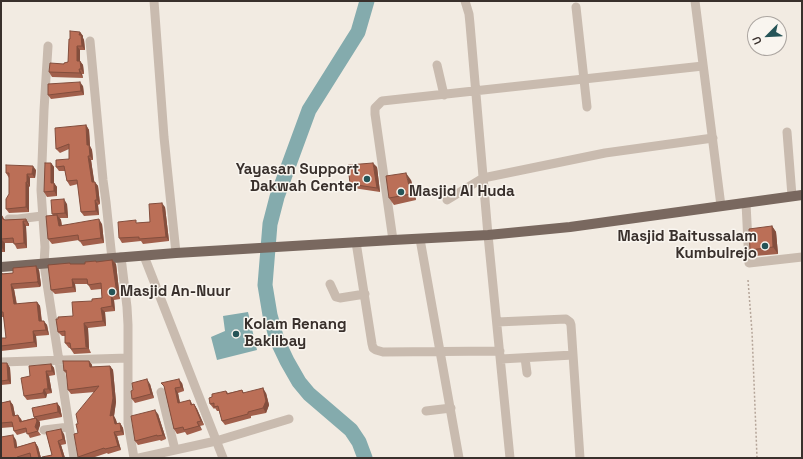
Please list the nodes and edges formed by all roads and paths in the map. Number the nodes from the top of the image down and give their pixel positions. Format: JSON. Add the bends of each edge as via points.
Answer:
{"nodes":[{"id":1,"x":154,"y":1,"type":"edge"},
{"id":2,"x":465,"y":1,"type":"edge"},
{"id":3,"x":695,"y":1,"type":"edge"},
{"id":4,"x":576,"y":7,"type":"dead end"},
{"id":5,"x":90,"y":42,"type":"dead end"},
{"id":6,"x":48,"y":46,"type":"dead end"},
{"id":7,"x":436,"y":64,"type":"dead end"},
{"id":8,"x":703,"y":66,"type":"junction"},
{"id":9,"x":585,"y":79,"type":"junction"},
{"id":10,"x":475,"y":91,"type":"junction"},
{"id":11,"x":444,"y":95,"type":"junction"},
{"id":12,"x":587,"y":107,"type":"dead end"},
{"id":13,"x":787,"y":132,"type":"dead end"},
{"id":14,"x":713,"y":138,"type":"junction"},
{"id":15,"x":483,"y":178,"type":"junction"},
{"id":16,"x":797,"y":196,"type":"edge"},
{"id":17,"x":447,"y":200,"type":"dead end"},
{"id":18,"x":746,"y":203,"type":"junction"},
{"id":19,"x":721,"y":206,"type":"junction"},
{"id":20,"x":42,"y":216,"type":"junction"},
{"id":21,"x":9,"y":219,"type":"edge"},
{"id":22,"x":488,"y":236,"type":"junction"},
{"id":23,"x":420,"y":239,"type":"junction"},
{"id":24,"x":393,"y":240,"type":"junction"},
{"id":25,"x":356,"y":242,"type":"junction"},
{"id":26,"x":176,"y":253,"type":"junction"},
{"id":27,"x":144,"y":256,"type":"junction"},
{"id":28,"x":116,"y":258,"type":"junction"},
{"id":29,"x":802,"y":258,"type":"edge"},
{"id":30,"x":44,"y":264,"type":"junction"},
{"id":31,"x":1,"y":267,"type":"edge"},
{"id":32,"x":748,"y":280,"type":"dead end"},
{"id":33,"x":330,"y":284,"type":"dead end"},
{"id":34,"x":365,"y":294,"type":"junction"},
{"id":35,"x":497,"y":322,"type":"junction"},
{"id":36,"x":440,"y":352,"type":"junction"},
{"id":37,"x":500,"y":355,"type":"junction"},
{"id":38,"x":573,"y":355,"type":"junction"},
{"id":39,"x":128,"y":358,"type":"junction"},
{"id":40,"x":525,"y":358,"type":"junction"},
{"id":41,"x":58,"y":360,"type":"junction"},
{"id":42,"x":1,"y":362,"type":"edge"},
{"id":43,"x":527,"y":374,"type":"dead end"},
{"id":44,"x":161,"y":392,"type":"dead end"},
{"id":45,"x":451,"y":408,"type":"junction"},
{"id":46,"x":426,"y":411,"type":"dead end"},
{"id":47,"x":289,"y":419,"type":"dead end"},
{"id":48,"x":69,"y":427,"type":"junction"},
{"id":49,"x":44,"y":430,"type":"dead end"},
{"id":50,"x":216,"y":441,"type":"junction"},
{"id":51,"x":175,"y":450,"type":"junction"},
{"id":52,"x":74,"y":458,"type":"edge"},
{"id":53,"x":134,"y":458,"type":"edge"},
{"id":54,"x":139,"y":458,"type":"edge"},
{"id":55,"x":223,"y":458,"type":"edge"},
{"id":56,"x":459,"y":458,"type":"edge"},
{"id":57,"x":510,"y":458,"type":"edge"},
{"id":58,"x":580,"y":458,"type":"edge"},
{"id":59,"x":757,"y":458,"type":"edge"}],
"edges":[{"from":1,"to":26,"type":"street"},
{"from":2,"to":10,"type":"street","via":[[469,14]]},
{"from":3,"to":8,"type":"street"},
{"from":4,"to":9,"type":"street"},
{"from":5,"to":28,"type":"street","via":[[103,180]]},
{"from":6,"to":20,"type":"street"},
{"from":7,"to":11,"type":"street"},
{"from":8,"to":9,"type":"street"},
{"from":8,"to":14,"type":"street"},
{"from":9,"to":10,"type":"street"},
{"from":9,"to":12,"type":"street"},
{"from":10,"to":11,"type":"street"},
{"from":10,"to":15,"type":"street"},
{"from":11,"to":24,"type":"street","via":[[382,101],[375,108]]},
{"from":13,"to":16,"type":"street"},
{"from":14,"to":15,"type":"street","via":[[605,153]]},
{"from":14,"to":19,"type":"street"},
{"from":15,"to":17,"type":"street"},
{"from":15,"to":22,"type":"street"},
{"from":16,"to":18,"type":"main road"},
{"from":18,"to":19,"type":"main road"},
{"from":18,"to":29,"type":"street","via":[[749,263]]},
{"from":19,"to":22,"type":"main road"},
{"from":20,"to":21,"type":"street"},
{"from":20,"to":30,"type":"street"},
{"from":22,"to":23,"type":"main road"},
{"from":22,"to":35,"type":"street"},
{"from":23,"to":24,"type":"main road"},
{"from":23,"to":36,"type":"street"},
{"from":24,"to":25,"type":"main road"},
{"from":25,"to":26,"type":"main road"},
{"from":25,"to":34,"type":"street"},
{"from":26,"to":27,"type":"main road"},
{"from":27,"to":28,"type":"main road"},
{"from":27,"to":50,"type":"street"},
{"from":28,"to":30,"type":"main road"},
{"from":28,"to":39,"type":"street","via":[[127,307]]},
{"from":30,"to":31,"type":"main road"},
{"from":30,"to":41,"type":"street"},
{"from":32,"to":59,"type":"path"},
{"from":33,"to":34,"type":"street","via":[[336,297]]},
{"from":34,"to":36,"type":"street","via":[[373,348],[383,352]]},
{"from":35,"to":37,"type":"street"},
{"from":35,"to":38,"type":"street","via":[[568,320],[571,325]]},
{"from":36,"to":37,"type":"street"},
{"from":36,"to":45,"type":"street"},
{"from":37,"to":40,"type":"street"},
{"from":37,"to":57,"type":"street"},
{"from":38,"to":40,"type":"street"},
{"from":38,"to":58,"type":"street"},
{"from":39,"to":41,"type":"street"},
{"from":39,"to":53,"type":"street","via":[[128,423]]},
{"from":40,"to":43,"type":"street"},
{"from":41,"to":42,"type":"street"},
{"from":41,"to":48,"type":"street"},
{"from":44,"to":51,"type":"street"},
{"from":45,"to":46,"type":"street"},
{"from":45,"to":56,"type":"street"},
{"from":47,"to":50,"type":"street"},
{"from":48,"to":49,"type":"street"},
{"from":48,"to":52,"type":"street"},
{"from":50,"to":51,"type":"street"},
{"from":50,"to":55,"type":"street"},
{"from":51,"to":54,"type":"street"}]}
